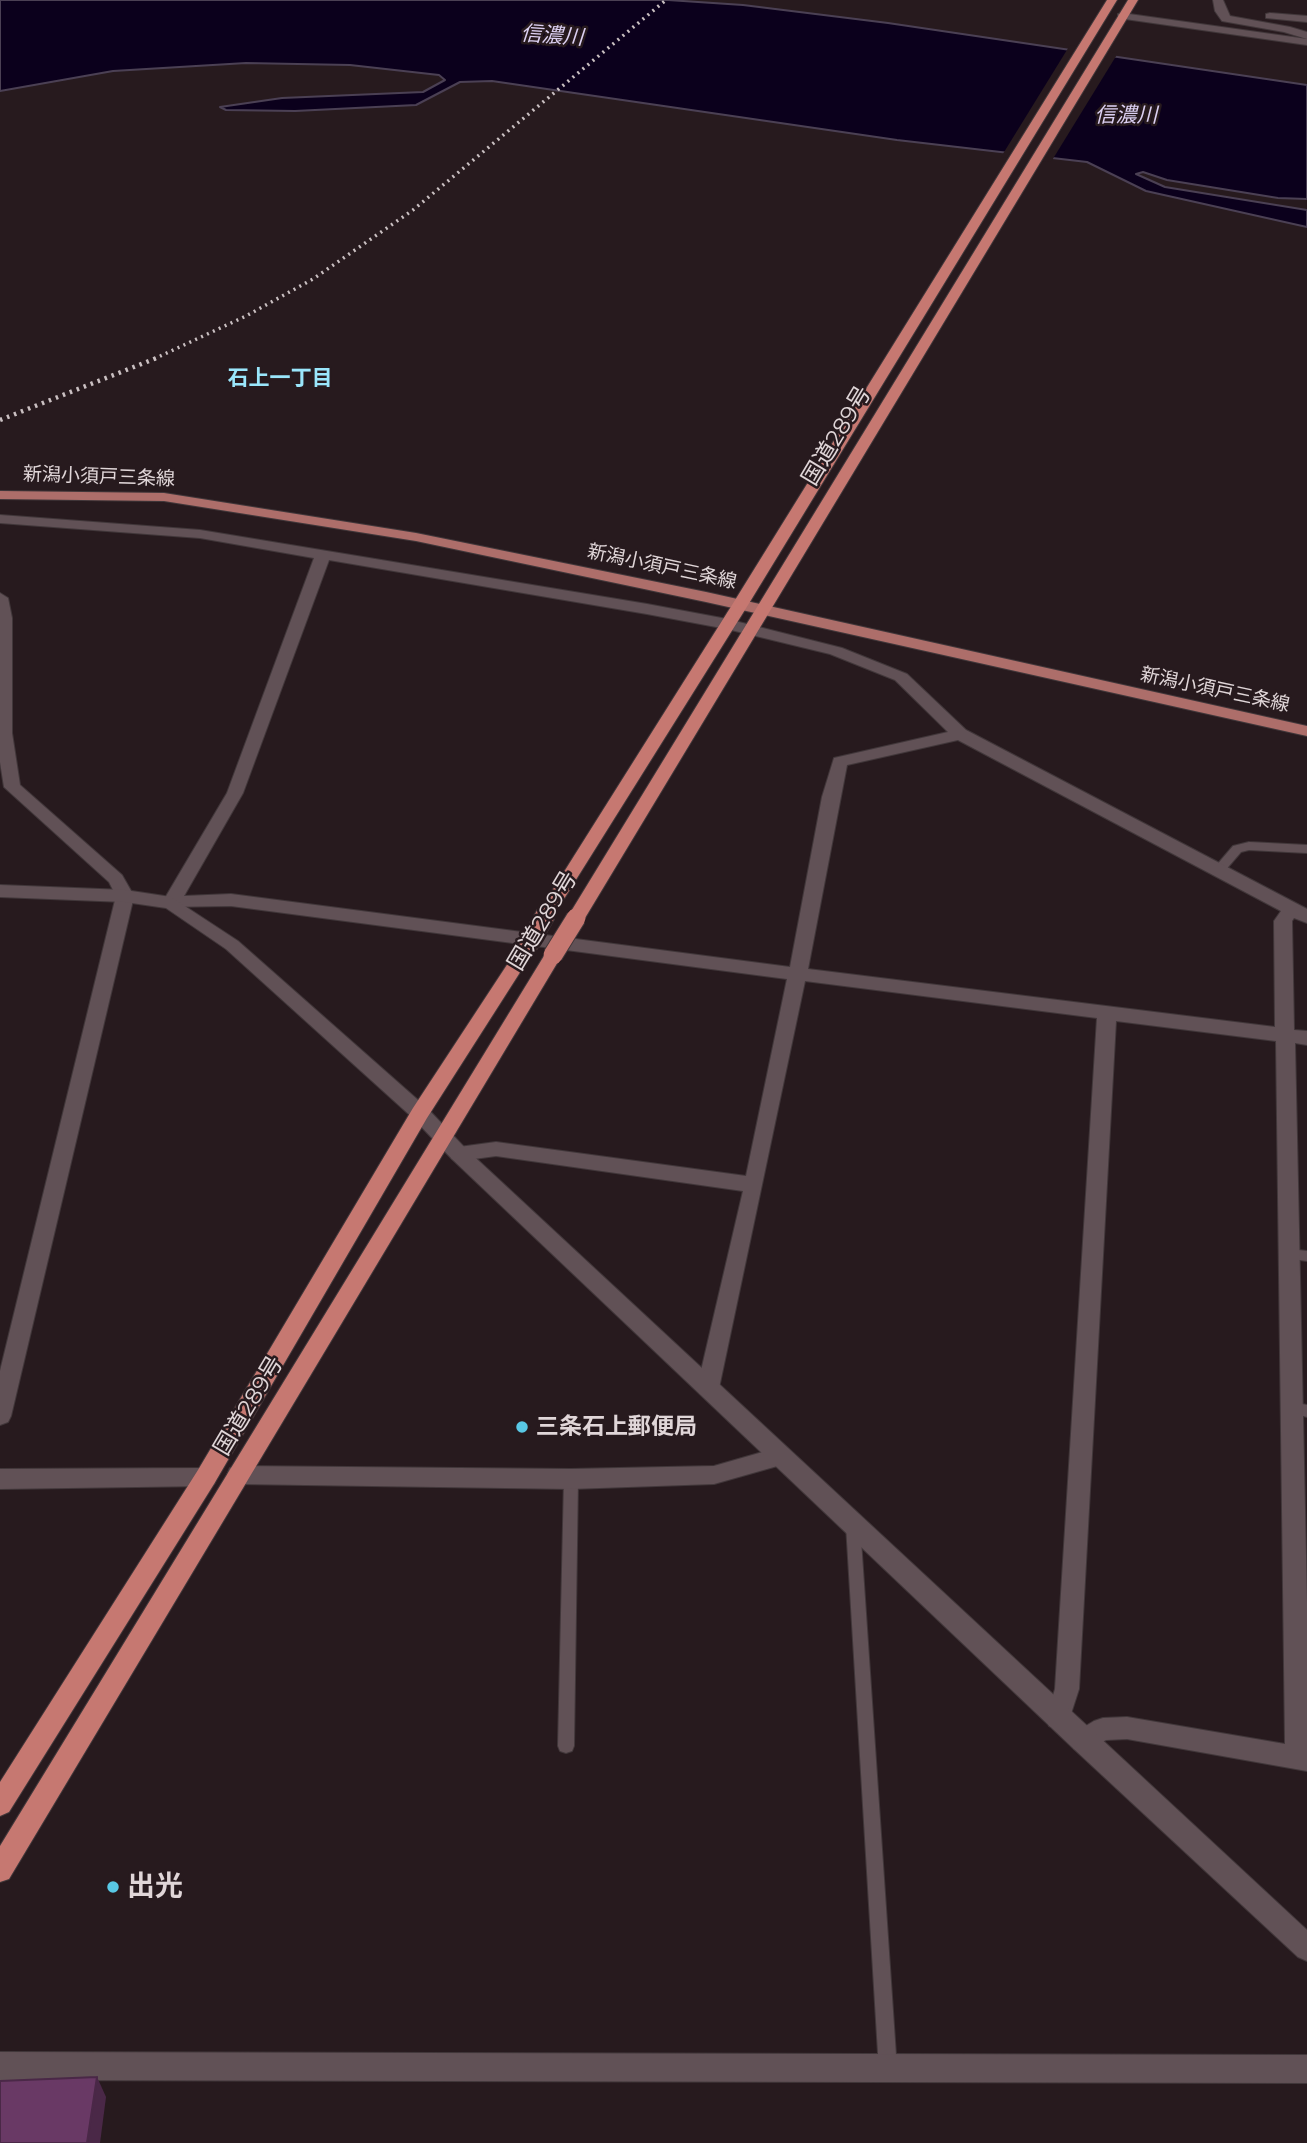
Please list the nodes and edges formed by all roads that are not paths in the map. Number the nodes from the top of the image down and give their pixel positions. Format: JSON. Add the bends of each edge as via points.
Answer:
{"nodes":[{"id":1,"x":1112,"y":0,"type":"edge"},
{"id":2,"x":1133,"y":0,"type":"edge"},
{"id":3,"x":1219,"y":6,"type":"edge"},
{"id":4,"x":1307,"y":19,"type":"edge"},
{"id":5,"x":1119,"y":22,"type":"junction"},
{"id":6,"x":1307,"y":36,"type":"edge"},
{"id":7,"x":1307,"y":42,"type":"edge"},
{"id":8,"x":0,"y":495,"type":"edge"},
{"id":9,"x":0,"y":519,"type":"edge"},
{"id":10,"x":323,"y":555,"type":"junction"},
{"id":11,"x":0,"y":598,"type":"edge"},
{"id":12,"x":744,"y":598,"type":"junction"},
{"id":13,"x":768,"y":603,"type":"junction"},
{"id":14,"x":727,"y":624,"type":"junction"},
{"id":15,"x":753,"y":629,"type":"junction"},
{"id":16,"x":1307,"y":732,"type":"edge"},
{"id":17,"x":960,"y":734,"type":"junction"},
{"id":18,"x":1307,"y":849,"type":"edge"},
{"id":19,"x":1219,"y":870,"type":"junction"},
{"id":20,"x":0,"y":891,"type":"edge"},
{"id":21,"x":125,"y":895,"type":"junction"},
{"id":22,"x":171,"y":903,"type":"junction"},
{"id":23,"x":1299,"y":913,"type":"edge"},
{"id":24,"x":797,"y":974,"type":"junction"},
{"id":25,"x":1107,"y":1014,"type":"junction"},
{"id":26,"x":1284,"y":1035,"type":"junction"},
{"id":27,"x":1307,"y":1038,"type":"edge"},
{"id":28,"x":420,"y":1113,"type":"junction"},
{"id":29,"x":442,"y":1136,"type":"junction"},
{"id":30,"x":459,"y":1154,"type":"junction"},
{"id":31,"x":754,"y":1185,"type":"junction"},
{"id":32,"x":1299,"y":1255,"type":"edge"},
{"id":33,"x":708,"y":1388,"type":"junction"},
{"id":34,"x":1300,"y":1409,"type":"edge"},
{"id":35,"x":0,"y":1416,"type":"edge"},
{"id":36,"x":780,"y":1456,"type":"junction"},
{"id":37,"x":238,"y":1475,"type":"junction"},
{"id":38,"x":206,"y":1477,"type":"junction"},
{"id":39,"x":0,"y":1479,"type":"edge"},
{"id":40,"x":572,"y":1479,"type":"junction"},
{"id":41,"x":852,"y":1524,"type":"junction"},
{"id":42,"x":1301,"y":1569,"type":"edge"},
{"id":43,"x":1058,"y":1718,"type":"junction"},
{"id":44,"x":1083,"y":1741,"type":"junction"},
{"id":45,"x":566,"y":1746,"type":"dead end"},
{"id":46,"x":1302,"y":1758,"type":"edge"},
{"id":47,"x":0,"y":1804,"type":"edge"},
{"id":48,"x":0,"y":1870,"type":"edge"},
{"id":49,"x":1307,"y":1948,"type":"edge"},
{"id":50,"x":0,"y":2066,"type":"edge"},
{"id":51,"x":1307,"y":2069,"type":"edge"},
{"id":52,"x":888,"y":2070,"type":"junction"}],
"edges":[{"from":1,"to":12,"type":"highway","name":"国道289号"},
{"from":2,"to":5,"type":"highway","name":"国道289号"},
{"from":3,"to":4,"type":"street"},
{"from":3,"to":6,"type":"street","via":[[1226,19]]},
{"from":5,"to":7,"type":"street"},
{"from":5,"to":13,"type":"highway","name":"国道289号"},
{"from":8,"to":12,"type":"main road","name":"新潟小須戸三条線","via":[[164,497],[416,537]]},
{"from":9,"to":10,"type":"street","via":[[200,534]]},
{"from":10,"to":14,"type":"street"},
{"from":10,"to":22,"type":"street","via":[[235,793]]},
{"from":11,"to":21,"type":"street","via":[[4,733],[12,787],[116,878]]},
{"from":12,"to":13,"type":"main road","name":"新潟小須戸三条線"},
{"from":12,"to":14,"type":"highway","name":"国道289号"},
{"from":13,"to":15,"type":"highway","name":"国道289号"},
{"from":13,"to":16,"type":"main road","name":"新潟小須戸三条線"},
{"from":14,"to":15,"type":"street"},
{"from":14,"to":28,"type":"highway","name":"国道289号","bridge":true},
{"from":15,"to":17,"type":"street","via":[[836,650],[901,677]]},
{"from":15,"to":29,"type":"highway","name":"国道289号","bridge":true},
{"from":17,"to":19,"type":"street"},
{"from":17,"to":24,"type":"street","via":[[840,762]]},
{"from":18,"to":19,"type":"lane","via":[[1249,846],[1237,849]]},
{"from":19,"to":23,"type":"street"},
{"from":20,"to":21,"type":"street"},
{"from":21,"to":22,"type":"street"},
{"from":21,"to":35,"type":"street"},
{"from":22,"to":24,"type":"street","via":[[231,900]]},
{"from":22,"to":28,"type":"street","via":[[232,945]]},
{"from":23,"to":26,"type":"street","via":[[1283,921]]},
{"from":24,"to":25,"type":"street"},
{"from":24,"to":31,"type":"street"},
{"from":25,"to":26,"type":"street"},
{"from":25,"to":43,"type":"street","via":[[1067,1689]]},
{"from":26,"to":27,"type":"street"},
{"from":26,"to":32,"type":"street"},
{"from":28,"to":29,"type":"street"},
{"from":28,"to":38,"type":"highway","name":"国道289号"},
{"from":29,"to":30,"type":"street"},
{"from":29,"to":37,"type":"highway","name":"国道289号"},
{"from":30,"to":31,"type":"street","via":[[496,1149]]},
{"from":30,"to":33,"type":"street"},
{"from":31,"to":33,"type":"street"},
{"from":32,"to":34,"type":"street"},
{"from":33,"to":36,"type":"street"},
{"from":34,"to":42,"type":"street"},
{"from":36,"to":40,"type":"street","via":[[714,1475]]},
{"from":36,"to":41,"type":"street"},
{"from":37,"to":40,"type":"street"},
{"from":37,"to":48,"type":"highway","name":"国道289号"},
{"from":38,"to":39,"type":"street"},
{"from":38,"to":47,"type":"highway","name":"国道289号"},
{"from":40,"to":45,"type":"lane"},
{"from":41,"to":43,"type":"street"},
{"from":41,"to":52,"type":"lane"},
{"from":42,"to":46,"type":"street"},
{"from":43,"to":44,"type":"street"},
{"from":44,"to":46,"type":"street","via":[[1103,1729],[1127,1728]]},
{"from":44,"to":49,"type":"street"},
{"from":50,"to":52,"type":"street"},
{"from":51,"to":52,"type":"street"}]}
